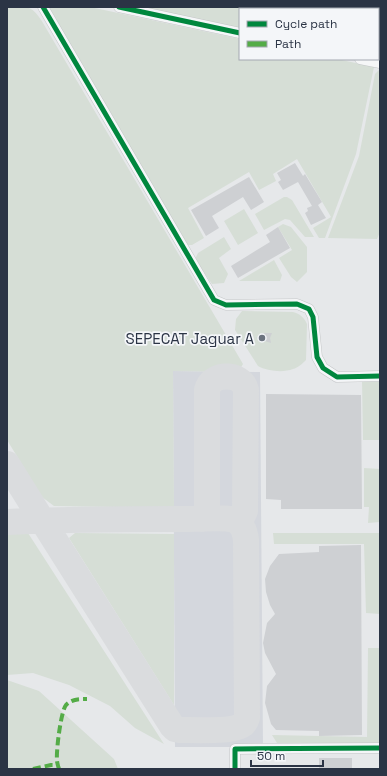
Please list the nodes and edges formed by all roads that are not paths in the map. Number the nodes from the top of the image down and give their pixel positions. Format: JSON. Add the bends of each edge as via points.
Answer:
{"nodes":[{"id":1,"x":43,"y":7,"type":"edge"},
{"id":2,"x":119,"y":7,"type":"edge"},
{"id":3,"x":239,"y":33,"type":"edge"},
{"id":4,"x":365,"y":60,"type":"edge"},
{"id":5,"x":380,"y":63,"type":"edge"},
{"id":6,"x":380,"y":376,"type":"edge"},
{"id":7,"x":380,"y":748,"type":"edge"},
{"id":8,"x":235,"y":769,"type":"edge"}],
"edges":[{"from":1,"to":6,"type":"street","via":[[214,300],[226,304],[297,304],[309,309],[313,317],[317,357],[323,368],[337,377]]},
{"from":2,"to":3,"type":"street"},
{"from":4,"to":5,"type":"street"},
{"from":7,"to":8,"type":"street","via":[[235,749]]}]}
